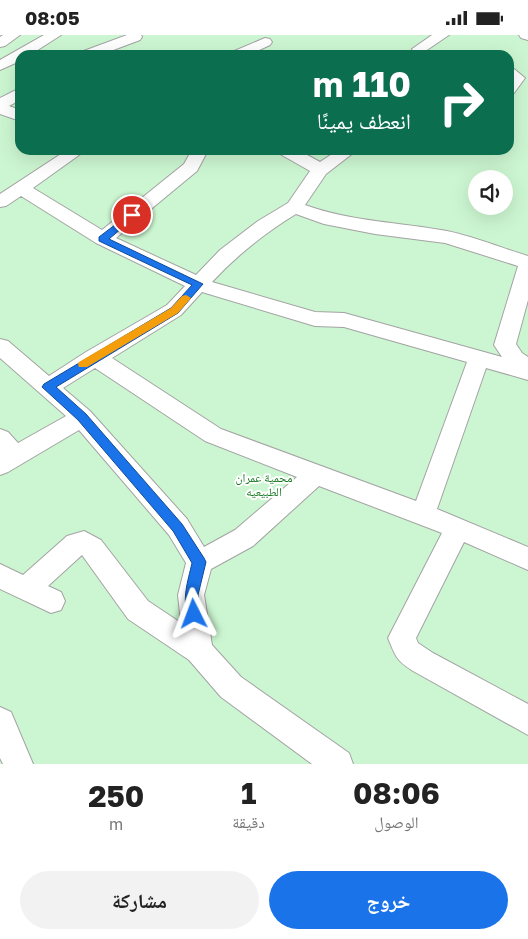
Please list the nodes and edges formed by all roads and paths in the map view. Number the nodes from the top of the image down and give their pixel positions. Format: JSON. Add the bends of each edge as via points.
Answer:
{"nodes":[{"id":1,"x":6,"y":35,"type":"edge"},
{"id":2,"x":12,"y":35,"type":"edge"},
{"id":3,"x":54,"y":35,"type":"edge"},
{"id":4,"x":0,"y":36,"type":"edge"},
{"id":5,"x":136,"y":36,"type":"edge"},
{"id":6,"x":252,"y":36,"type":"edge"},
{"id":7,"x":432,"y":37,"type":"edge"},
{"id":8,"x":0,"y":43,"type":"edge"},
{"id":9,"x":28,"y":50,"type":"edge"},
{"id":10,"x":99,"y":50,"type":"edge"},
{"id":11,"x":121,"y":50,"type":"edge"},
{"id":12,"x":248,"y":50,"type":"edge"},
{"id":13,"x":422,"y":50,"type":"edge"},
{"id":14,"x":15,"y":57,"type":"edge"},
{"id":15,"x":0,"y":66,"type":"edge"},
{"id":16,"x":15,"y":96,"type":"edge"},
{"id":17,"x":0,"y":106,"type":"edge"},
{"id":18,"x":15,"y":114,"type":"edge"},
{"id":19,"x":70,"y":155,"type":"edge"},
{"id":20,"x":197,"y":155,"type":"edge"},
{"id":21,"x":294,"y":155,"type":"edge"},
{"id":22,"x":342,"y":155,"type":"edge"},
{"id":23,"x":320,"y":170,"type":"junction"},
{"id":24,"x":21,"y":188,"type":"junction"},
{"id":25,"x":0,"y":202,"type":"edge"},
{"id":26,"x":294,"y":207,"type":"junction"},
{"id":27,"x":103,"y":239,"type":"junction"},
{"id":28,"x":528,"y":264,"type":"edge"},
{"id":29,"x":198,"y":284,"type":"junction"},
{"id":30,"x":0,"y":346,"type":"edge"},
{"id":31,"x":94,"y":357,"type":"junction"},
{"id":32,"x":479,"y":358,"type":"junction"},
{"id":33,"x":528,"y":367,"type":"edge"},
{"id":34,"x":528,"y":372,"type":"edge"},
{"id":35,"x":48,"y":387,"type":"junction"},
{"id":36,"x":82,"y":417,"type":"junction"},
{"id":37,"x":0,"y":438,"type":"edge"},
{"id":38,"x":8,"y":460,"type":"edge"},
{"id":39,"x":315,"y":475,"type":"junction"},
{"id":40,"x":424,"y":515,"type":"junction"},
{"id":41,"x":458,"y":528,"type":"junction"},
{"id":42,"x":528,"y":559,"type":"edge"},
{"id":43,"x":199,"y":562,"type":"junction"},
{"id":44,"x":0,"y":576,"type":"edge"},
{"id":45,"x":26,"y":589,"type":"junction"},
{"id":46,"x":51,"y":601,"type":"dead end"},
{"id":47,"x":199,"y":651,"type":"junction"},
{"id":48,"x":528,"y":720,"type":"edge"},
{"id":49,"x":0,"y":722,"type":"edge"},
{"id":50,"x":18,"y":764,"type":"edge"},
{"id":51,"x":338,"y":764,"type":"edge"}],
"edges":[{"from":1,"to":4,"type":"street"},
{"from":2,"to":8,"type":"street"},
{"from":3,"to":9,"type":"street"},
{"from":5,"to":10,"type":"street"},
{"from":5,"to":11,"type":"street"},
{"from":6,"to":12,"type":"street","via":[[265,42]]},
{"from":7,"to":13,"type":"street","via":[[419,49]]},
{"from":14,"to":15,"type":"street"},
{"from":16,"to":17,"type":"street"},
{"from":17,"to":18,"type":"street"},
{"from":19,"to":24,"type":"street"},
{"from":20,"to":27,"type":"street","via":[[191,167]]},
{"from":21,"to":23,"type":"street"},
{"from":22,"to":23,"type":"street"},
{"from":23,"to":26,"type":"street"},
{"from":24,"to":25,"type":"street"},
{"from":24,"to":27,"type":"street"},
{"from":26,"to":28,"type":"street","via":[[324,218],[375,228],[447,237]]},
{"from":26,"to":29,"type":"street","via":[[227,254]]},
{"from":27,"to":29,"type":"street"},
{"from":28,"to":33,"type":"street","via":[[505,345],[514,358]]},
{"from":29,"to":31,"type":"street","via":[[174,310]]},
{"from":29,"to":32,"type":"street","via":[[314,319],[344,321]]},
{"from":30,"to":35,"type":"street"},
{"from":31,"to":35,"type":"street"},
{"from":31,"to":39,"type":"street","via":[[213,435]]},
{"from":32,"to":34,"type":"street"},
{"from":32,"to":40,"type":"street"},
{"from":35,"to":36,"type":"street"},
{"from":36,"to":38,"type":"street"},
{"from":36,"to":43,"type":"street","via":[[178,527]]},
{"from":37,"to":38,"type":"street"},
{"from":39,"to":40,"type":"street"},
{"from":39,"to":43,"type":"street","via":[[244,538]]},
{"from":40,"to":41,"type":"street"},
{"from":41,"to":42,"type":"street"},
{"from":41,"to":48,"type":"street","via":[[402,638],[408,652],[423,662]]},
{"from":43,"to":47,"type":"street","via":[[192,595]]},
{"from":44,"to":45,"type":"street"},
{"from":45,"to":46,"type":"street"},
{"from":45,"to":47,"type":"street","via":[[76,544],[84,542],[92,548],[138,610]]},
{"from":47,"to":51,"type":"street","via":[[232,687]]},
{"from":49,"to":50,"type":"street"}]}
